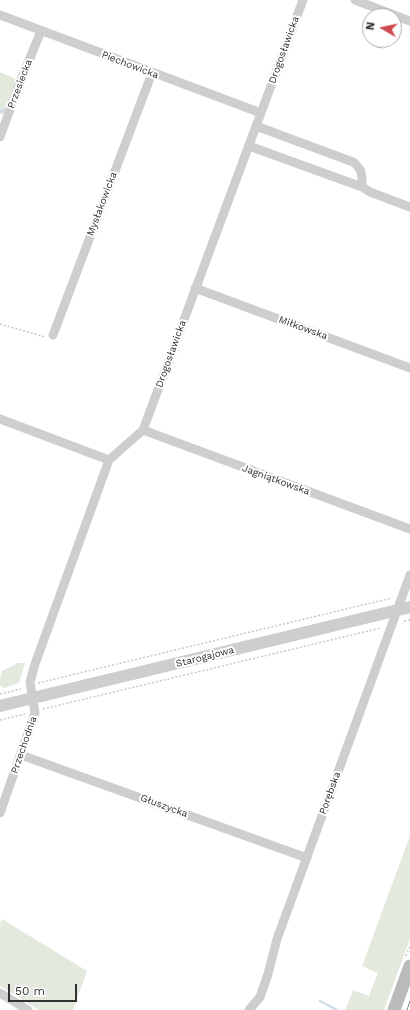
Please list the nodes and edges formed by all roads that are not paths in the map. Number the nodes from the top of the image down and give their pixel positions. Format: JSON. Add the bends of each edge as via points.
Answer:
{"nodes":[{"id":1,"x":303,"y":0,"type":"edge"},
{"id":2,"x":355,"y":0,"type":"edge"},
{"id":3,"x":0,"y":16,"type":"edge"},
{"id":4,"x":410,"y":21,"type":"edge"},
{"id":5,"x":41,"y":31,"type":"junction"},
{"id":6,"x":152,"y":73,"type":"junction"},
{"id":7,"x":261,"y":113,"type":"junction"},
{"id":8,"x":256,"y":126,"type":"junction"},
{"id":9,"x":0,"y":137,"type":"edge"},
{"id":10,"x":249,"y":146,"type":"junction"},
{"id":11,"x":362,"y":187,"type":"junction"},
{"id":12,"x":410,"y":207,"type":"edge"},
{"id":13,"x":195,"y":288,"type":"junction"},
{"id":14,"x":53,"y":335,"type":"road end"},
{"id":15,"x":410,"y":368,"type":"edge"},
{"id":16,"x":0,"y":419,"type":"edge"},
{"id":17,"x":143,"y":430,"type":"junction"},
{"id":18,"x":109,"y":460,"type":"junction"},
{"id":19,"x":410,"y":529,"type":"edge"},
{"id":20,"x":410,"y":575,"type":"edge"},
{"id":21,"x":410,"y":607,"type":"edge"},
{"id":22,"x":396,"y":611,"type":"junction"},
{"id":23,"x":33,"y":698,"type":"junction"},
{"id":24,"x":0,"y":706,"type":"edge"},
{"id":25,"x":21,"y":755,"type":"junction"},
{"id":26,"x":0,"y":813,"type":"edge"},
{"id":27,"x":307,"y":858,"type":"junction"},
{"id":28,"x":410,"y":966,"type":"edge"},
{"id":29,"x":0,"y":993,"type":"edge"},
{"id":30,"x":28,"y":1010,"type":"edge"},
{"id":31,"x":249,"y":1010,"type":"edge"},
{"id":32,"x":394,"y":1010,"type":"edge"}],
"edges":[{"from":1,"to":7,"type":"street","name":"Drogosławicka"},
{"from":2,"to":4,"type":"street"},
{"from":3,"to":5,"type":"street","name":"Piechowicka"},
{"from":5,"to":6,"type":"street","name":"Piechowicka"},
{"from":5,"to":9,"type":"street","name":"Przesiecka"},
{"from":6,"to":7,"type":"street","name":"Piechowicka"},
{"from":6,"to":14,"type":"street","name":"Mysłakowicka"},
{"from":7,"to":8,"type":"street","name":"Drogosławicka"},
{"from":8,"to":10,"type":"street","name":"Drogosławicka"},
{"from":8,"to":11,"type":"street","via":[[353,162],[359,166],[362,173]]},
{"from":10,"to":11,"type":"street"},
{"from":10,"to":13,"type":"street","name":"Drogosławicka"},
{"from":11,"to":12,"type":"street"},
{"from":13,"to":15,"type":"street","name":"Miłkowska"},
{"from":13,"to":17,"type":"street","name":"Drogosławicka"},
{"from":16,"to":18,"type":"street"},
{"from":17,"to":18,"type":"street","name":"Drogosławicka"},
{"from":17,"to":19,"type":"street","name":"Jagniątkowska"},
{"from":18,"to":23,"type":"street","name":"Drogosławicka","via":[[35,664],[30,682]]},
{"from":20,"to":22,"type":"street","name":"Porębska"},
{"from":21,"to":22,"type":"street","name":"Starogajowa"},
{"from":22,"to":23,"type":"street","name":"Starogajowa"},
{"from":22,"to":27,"type":"street","name":"Porębska"},
{"from":23,"to":24,"type":"street","name":"Starogajowa"},
{"from":23,"to":25,"type":"street","name":"Przechodnia","via":[[35,713]]},
{"from":25,"to":26,"type":"street","name":"Przechodnia"},
{"from":25,"to":27,"type":"street","name":"Głuszycka"},
{"from":27,"to":31,"type":"street","name":"Porębska","via":[[277,939],[260,997]]},
{"from":28,"to":32,"type":"main road"},
{"from":29,"to":30,"type":"street"}]}
